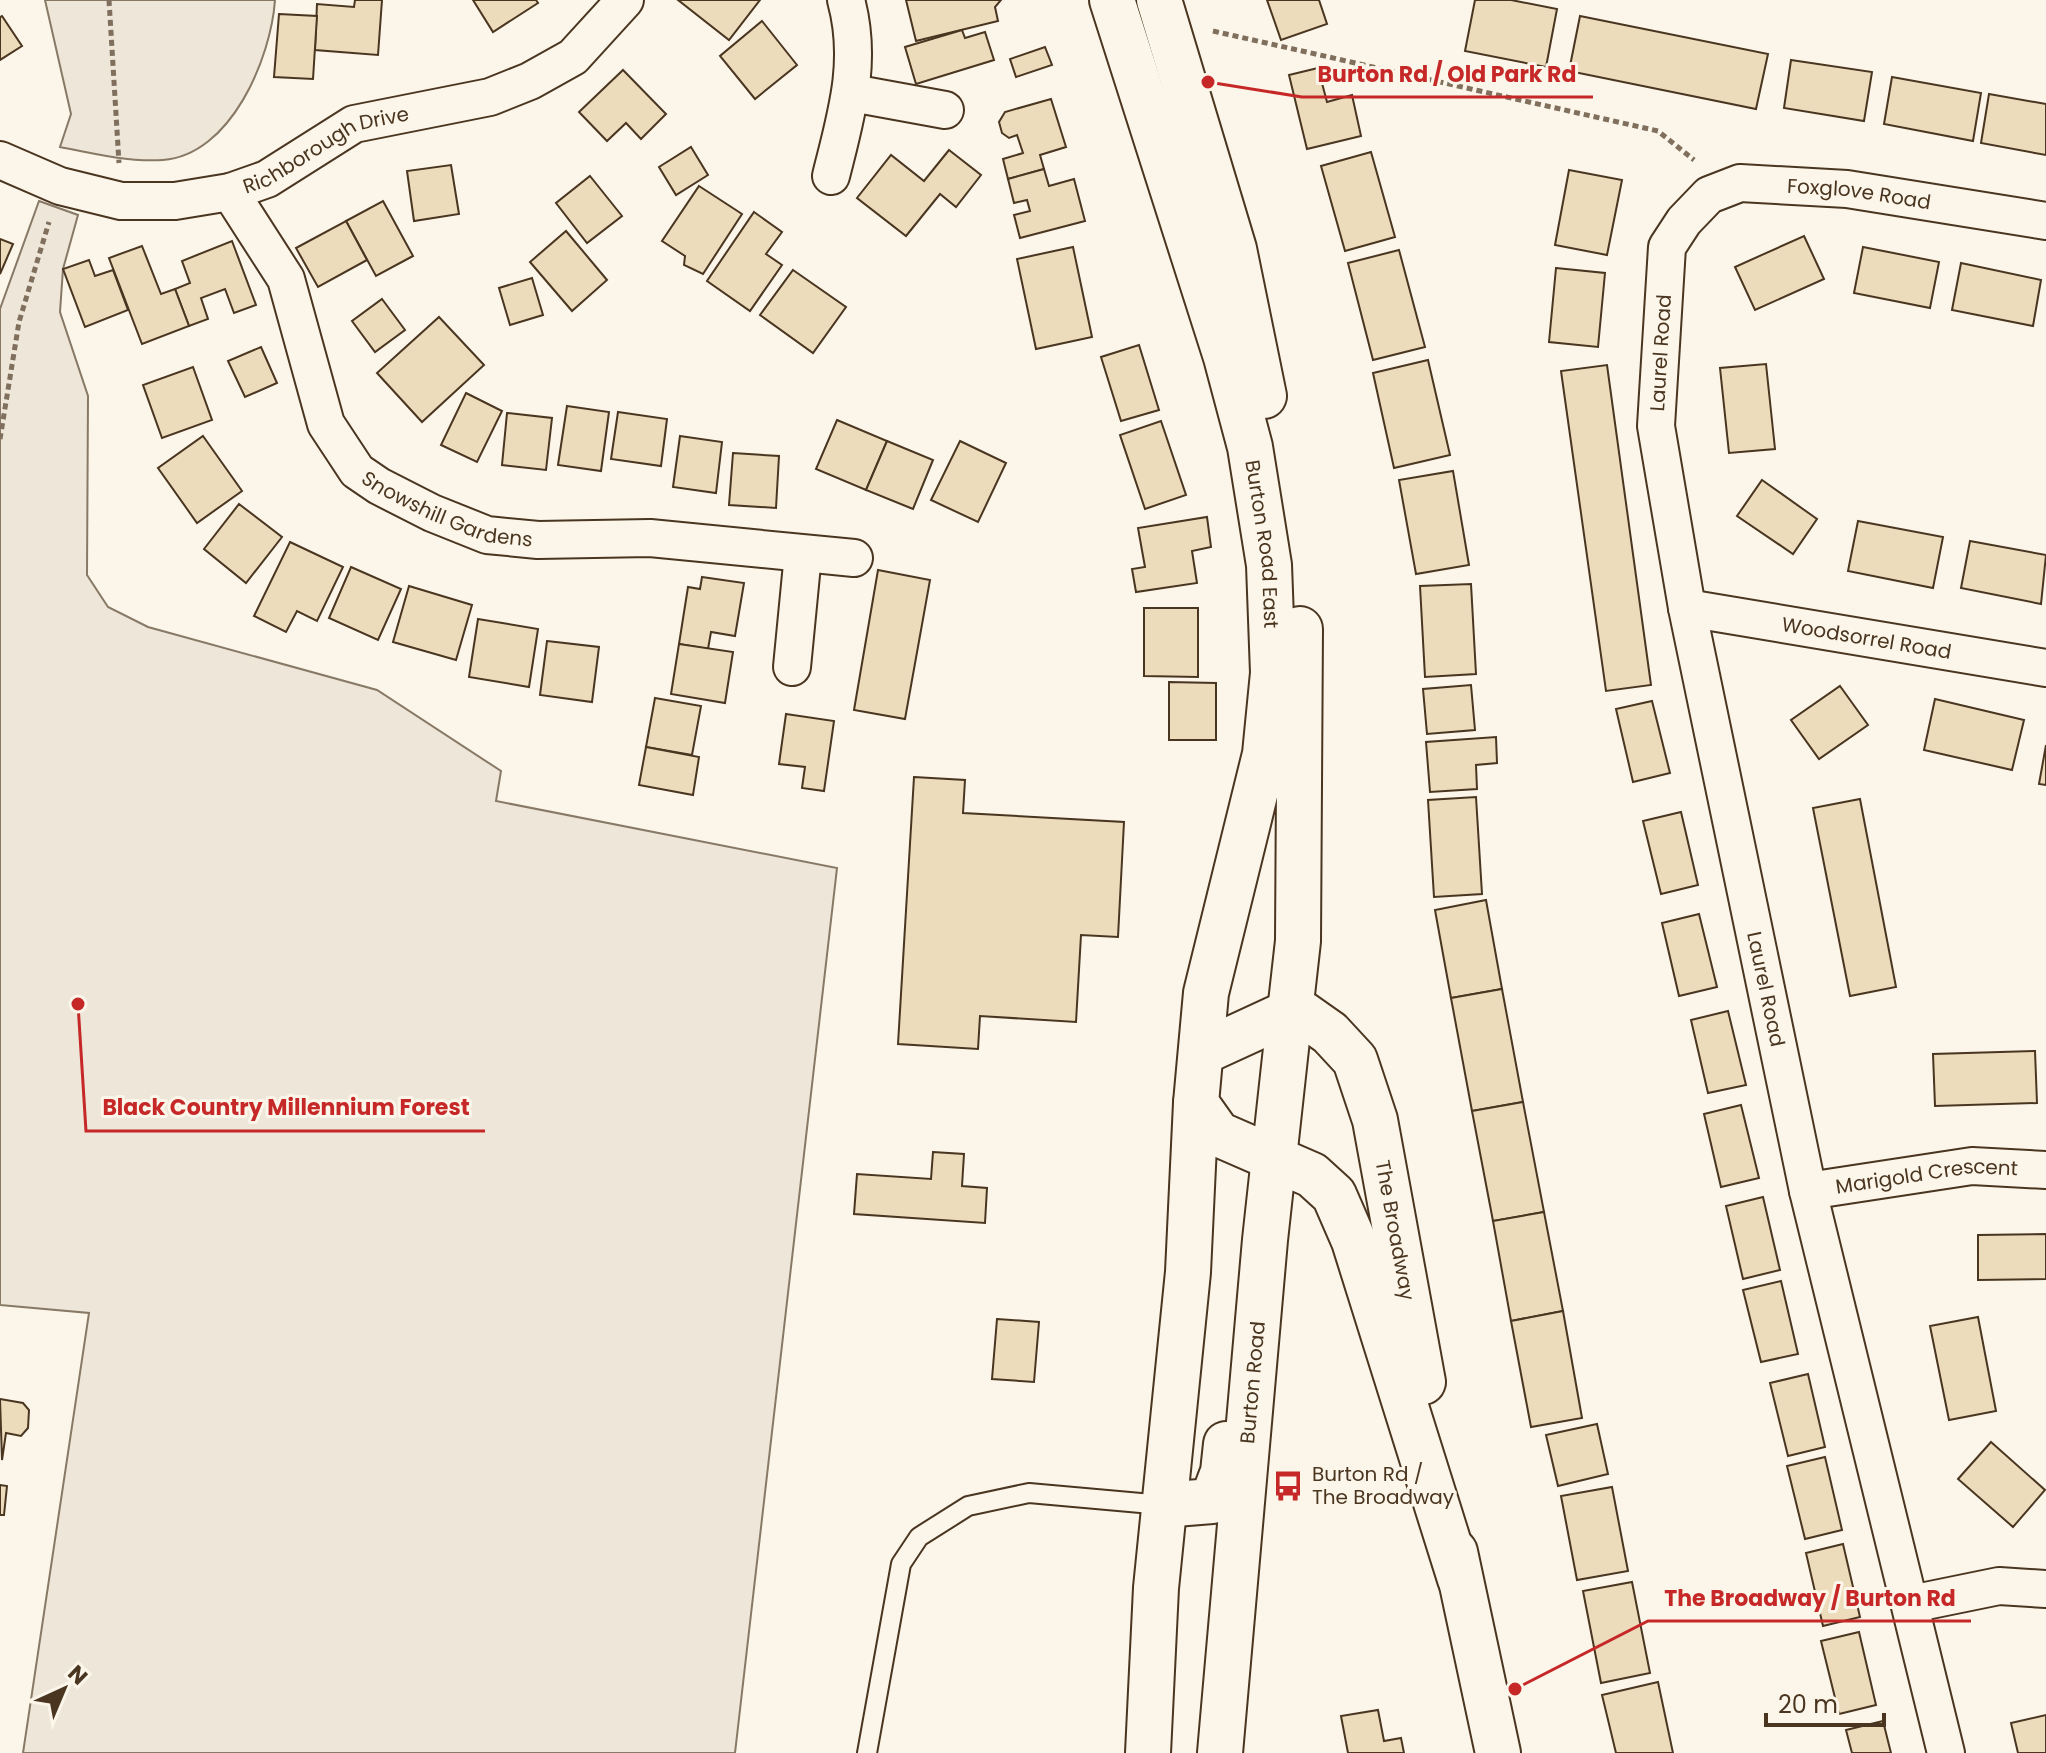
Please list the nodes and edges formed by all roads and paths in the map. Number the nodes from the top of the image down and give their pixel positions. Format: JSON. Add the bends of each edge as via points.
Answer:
{"nodes":[{"id":1,"x":109,"y":0,"type":"edge"},
{"id":2,"x":625,"y":0,"type":"edge"},
{"id":3,"x":846,"y":0,"type":"edge"},
{"id":4,"x":1112,"y":0,"type":"edge"},
{"id":5,"x":1162,"y":10,"type":"edge"},
{"id":6,"x":852,"y":93,"type":"junction"},
{"id":7,"x":945,"y":110,"type":"dead end"},
{"id":8,"x":0,"y":160,"type":"edge"},
{"id":9,"x":831,"y":176,"type":"dead end"},
{"id":10,"x":60,"y":186,"type":"junction"},
{"id":11,"x":1728,"y":188,"type":"junction"},
{"id":12,"x":230,"y":192,"type":"junction"},
{"id":13,"x":121,"y":201,"type":"junction"},
{"id":14,"x":1684,"y":221,"type":"joint"},
{"id":15,"x":2046,"y":221,"type":"edge"},
{"id":16,"x":0,"y":439,"type":"edge"},
{"id":17,"x":803,"y":554,"type":"junction"},
{"id":18,"x":854,"y":558,"type":"dead end"},
{"id":19,"x":1687,"y":608,"type":"junction"},
{"id":20,"x":792,"y":667,"type":"dead end"},
{"id":21,"x":2046,"y":668,"type":"edge"},
{"id":22,"x":1290,"y":1012,"type":"junction"},
{"id":23,"x":1203,"y":1052,"type":"junction"},
{"id":24,"x":1196,"y":1103,"type":"junction"},
{"id":25,"x":1273,"y":1158,"type":"junction"},
{"id":26,"x":2046,"y":1170,"type":"edge"},
{"id":27,"x":1808,"y":1191,"type":"junction"},
{"id":28,"x":1263,"y":1278,"type":"junction"},
{"id":29,"x":1163,"y":1505,"type":"junction"},
{"id":30,"x":1460,"y":1579,"type":"junction"},
{"id":31,"x":2046,"y":1589,"type":"edge"},
{"id":32,"x":1911,"y":1604,"type":"junction"},
{"id":33,"x":867,"y":1753,"type":"edge"},
{"id":34,"x":1148,"y":1753,"type":"edge"},
{"id":35,"x":1220,"y":1753,"type":"edge"},
{"id":36,"x":1498,"y":1753,"type":"edge"},
{"id":37,"x":1946,"y":1753,"type":"edge"}],
"edges":[{"from":1,"to":13,"type":"path"},
{"from":2,"to":12,"type":"street","name":"Richborough Drive","via":[[573,57],[530,81],[490,97],[354,124],[267,179]]},
{"from":3,"to":6,"type":"street","via":[[855,56]]},
{"from":4,"to":23,"type":"main road","name":"Burton Road East","via":[[1230,372],[1250,447],[1269,565],[1273,673],[1265,754],[1206,993]]},
{"from":5,"to":11,"type":"path","via":[[1658,131]]},
{"from":5,"to":22,"type":"main road","name":"Burton Road East","via":[[1234,249],[1289,501],[1303,670],[1298,941]]},
{"from":6,"to":7,"type":"street"},
{"from":6,"to":9,"type":"street"},
{"from":8,"to":10,"type":"street","name":"Richborough Drive"},
{"from":10,"to":13,"type":"street","name":"Richborough Drive"},
{"from":10,"to":16,"type":"path","via":[[19,322]]},
{"from":11,"to":14,"type":"street","name":"Foxglove Road","via":[[1709,195]]},
{"from":11,"to":15,"type":"street","name":"Foxglove Road","via":[[1740,183],[1847,189]]},
{"from":12,"to":13,"type":"street","name":"Richborough Drive","via":[[175,201]]},
{"from":12,"to":17,"type":"street","name":"Snowshill Gardens","via":[[286,279],[326,424],[357,471],[379,486],[487,535],[538,540],[650,538]]},
{"from":14,"to":19,"type":"street","name":"Laurel Road","via":[[1667,247],[1656,426]]},
{"from":17,"to":18,"type":"street","name":"Snowshill Gardens"},
{"from":17,"to":20,"type":"street"},
{"from":19,"to":21,"type":"street","name":"Woodsorrel Road"},
{"from":19,"to":27,"type":"street","name":"Laurel Road"},
{"from":22,"to":23,"type":"main road"},
{"from":22,"to":25,"type":"main road","name":"Burton Road"},
{"from":22,"to":30,"type":"main road","name":"The Broadway","via":[[1303,1014],[1330,1033],[1355,1060],[1375,1120]]},
{"from":23,"to":24,"type":"main road","name":"Burton Road East"},
{"from":24,"to":25,"type":"main road","name":"The Broadway","via":[[1218,1134]]},
{"from":24,"to":29,"type":"main road","via":[[1188,1272]]},
{"from":25,"to":28,"type":"main road","name":"Burton Road"},
{"from":25,"to":30,"type":"main road","name":"The Broadway","via":[[1312,1175],[1334,1195]]},
{"from":26,"to":27,"type":"street","name":"Marigold Crescent","via":[[1972,1166]]},
{"from":27,"to":32,"type":"street","name":"Laurel Road"},
{"from":28,"to":29,"type":"main road","via":[[1236,1338],[1216,1496],[1209,1503]]},
{"from":28,"to":35,"type":"main road","name":"Burton Road"},
{"from":29,"to":33,"type":"lane","via":[[1029,1493],[968,1506],[919,1537],[901,1564]]},
{"from":29,"to":34,"type":"main road"},
{"from":30,"to":36,"type":"main road","name":"The Broadway"},
{"from":31,"to":32,"type":"street","via":[[1999,1586]]},
{"from":32,"to":37,"type":"street","name":"Laurel Road"}]}
